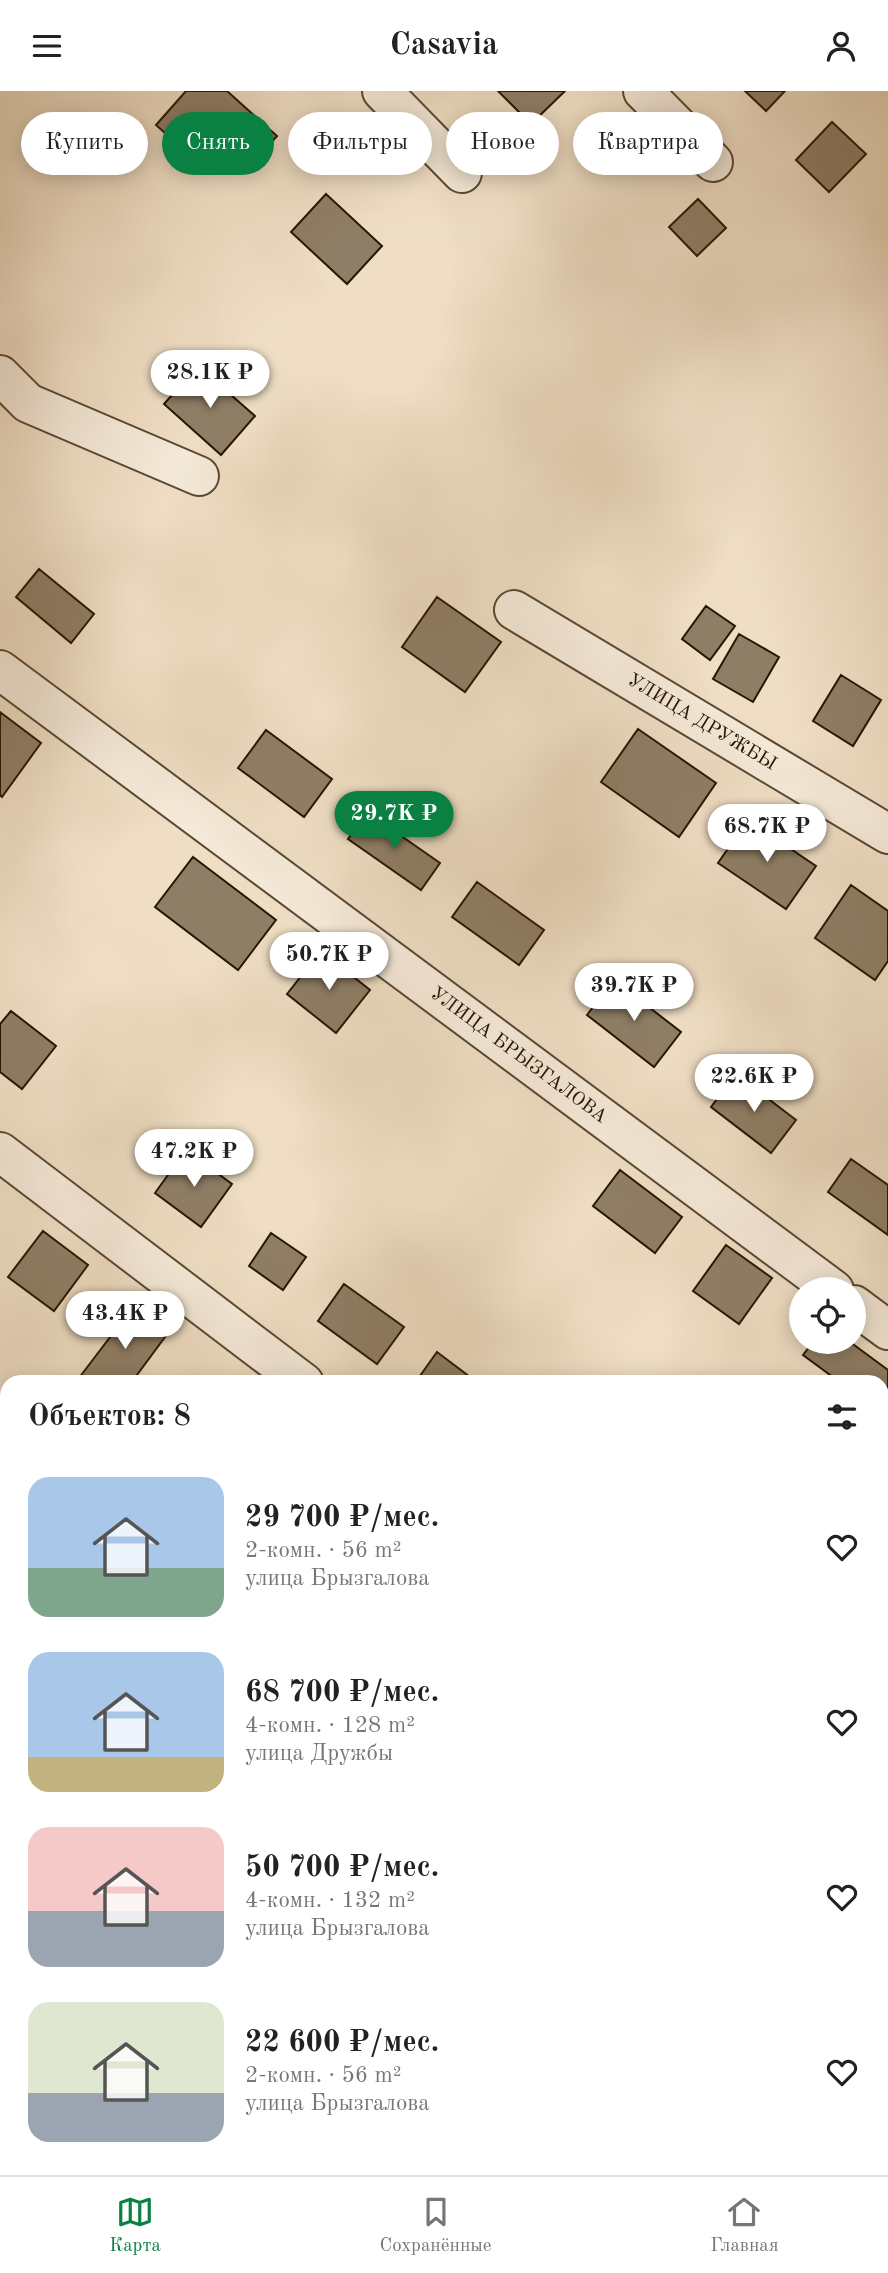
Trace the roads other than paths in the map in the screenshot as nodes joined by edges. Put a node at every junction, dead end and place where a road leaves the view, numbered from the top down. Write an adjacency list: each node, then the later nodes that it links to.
1 (382, 91): 4 (street)
2 (643, 91): 3 (street)
3 (664, 112)
4 (446, 157)
5 (0, 376): 6 (street)
6 (199, 476)
7 (514, 610): 9 (street, УЛИЦА ДРУЖБЫ)
8 (0, 670): 11 (street, УЛИЦА БРЫЗГАЛОВА)
9 (888, 834)
10 (0, 1152): 14 (street)
11 (817, 1277)
12 (866, 1314): 13 (street)
13 (888, 1330)
14 (293, 1375)

